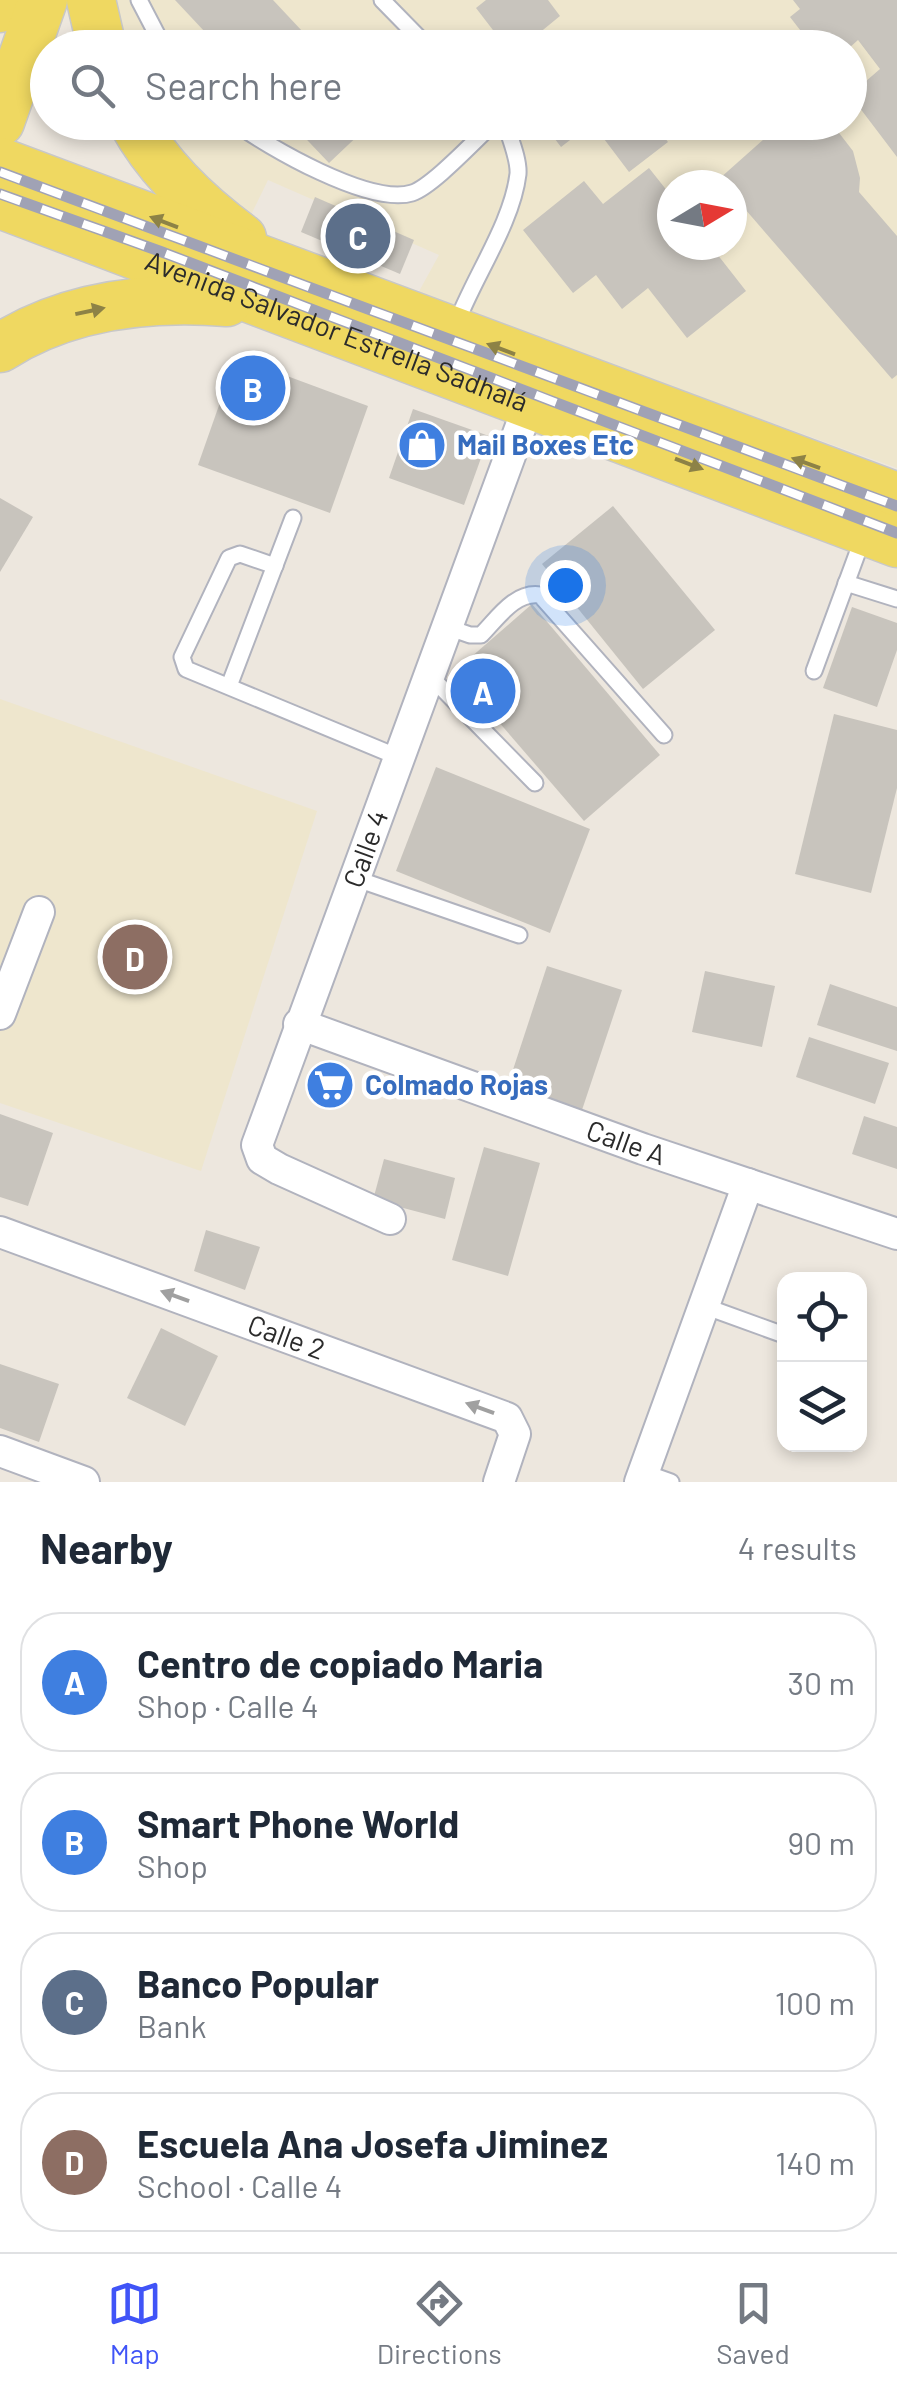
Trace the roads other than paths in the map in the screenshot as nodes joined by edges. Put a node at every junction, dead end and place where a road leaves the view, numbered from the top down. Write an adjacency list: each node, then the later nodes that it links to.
1 (3, 0): 6 (main road)
2 (43, 0): 7 (main road)
3 (91, 0): 8 (main road)
4 (139, 0): 9 (lane)
5 (382, 0): 10 (lane)
6 (0, 8)
7 (32, 30)
8 (98, 30)
9 (155, 30)
10 (411, 30)
11 (30, 37): 12 (main road)
12 (0, 122)
13 (143, 140): 19 (main road)
14 (260, 140): 15 (lane)
15 (478, 140)
16 (511, 140): 20 (lane)
17 (0, 162): 19 (main road, Avenida Salvador Estrella Sadhalá, one-way to 17)
18 (0, 204): 19 (main road, Avenida Salvador Estrella Sadhalá)
19 (276, 286): 20 (main road, Avenida Salvador Estrella Sadhalá); 21 (main road, one-way to 19); 22 (main road, Avenida Salvador Estrella Sadhalá)
20 (454, 331): 23 (main road, Avenida Salvador Estrella Sadhalá, one-way to 20)
21 (0, 348)
22 (529, 404): 25 (main road, Avenida Salvador Estrella Sadhalá, one-way to 25); 29 (street, Calle 4)
23 (897, 497)
24 (293, 518): 26 (lane)
25 (881, 538): 27 (lane)
26 (274, 566): 32 (lane); 32 (lane)
27 (846, 583): 28 (lane); 30 (lane)
28 (897, 599)
29 (446, 627): 31 (street, Calle 4); 33 (lane)
30 (814, 671)
31 (429, 675): 34 (street, Calle 4); 35 (lane)
32 (229, 686): 34 (lane)
33 (664, 735)
34 (398, 757): 36 (street, Calle 4)
35 (535, 782)
36 (354, 878): 38 (lane); 40 (street, Calle 4)
37 (39, 912): 39 (street)
38 (519, 934)
39 (0, 1014)
40 (300, 1024): 41 (street, Calle A); 42 (street, Calle 4)
41 (748, 1184): 44 (street, Calle A); 45 (street)
42 (390, 1218)
43 (0, 1232): 51 (street, Calle 2, one-way to 43)
44 (897, 1234)
45 (704, 1306): 46 (lane); 49 (street)
46 (777, 1332)
47 (0, 1451): 48 (street)
48 (29, 1472): 50 (street)
49 (651, 1479)
50 (84, 1482)
51 (499, 1482)

